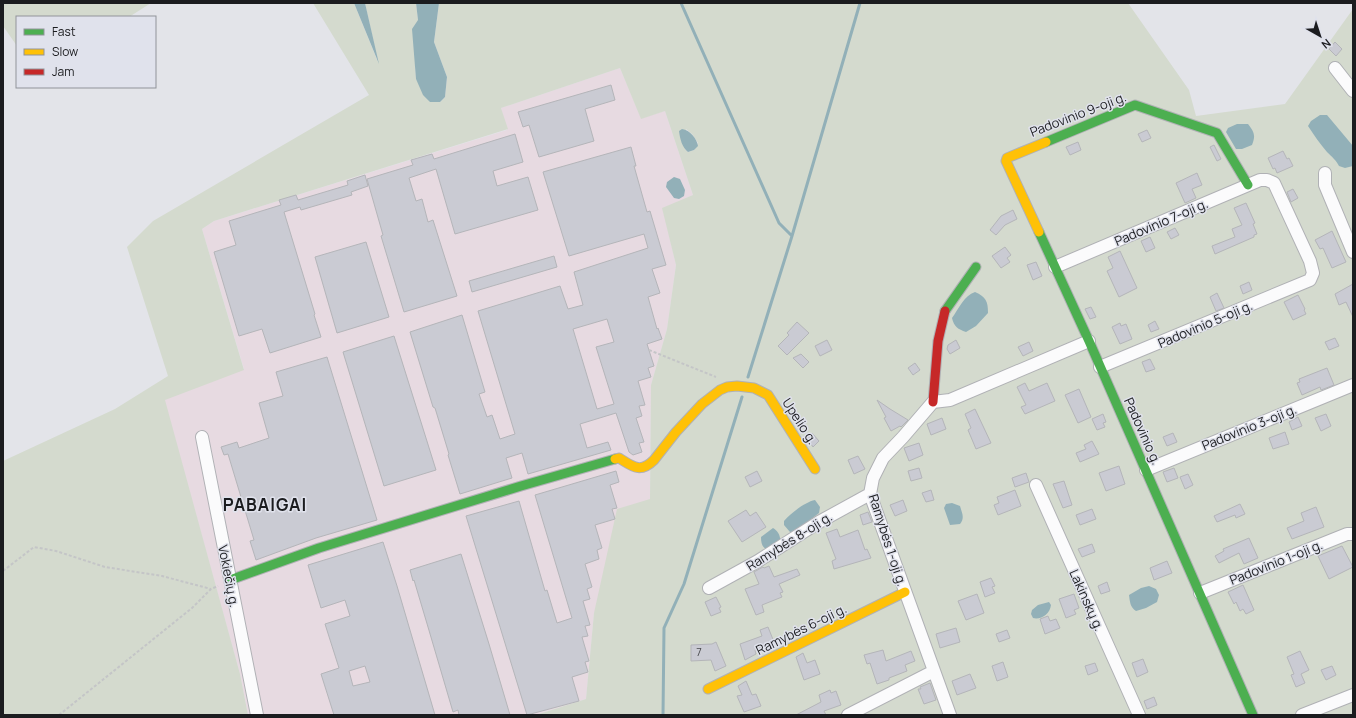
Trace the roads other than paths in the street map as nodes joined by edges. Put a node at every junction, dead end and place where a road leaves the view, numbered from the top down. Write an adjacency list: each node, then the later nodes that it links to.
1 (1334, 68): 2 (street)
2 (1353, 91)
3 (1007, 158): 5 (street, Padovinio 9-oji g.); 8 (street, Padovinio g.)
4 (1326, 173): 6 (street)
5 (1248, 185): 8 (street, Padovinio 7-oji g.); 9 (street, Padovinio 7-oji g.)
6 (1353, 252)
7 (976, 267): 13 (street)
8 (1055, 267): 10 (street, Padovinio g.)
9 (1310, 280): 11 (street, Padovinio 5-oji g.)
10 (1089, 341): 11 (street, Padovinio g.); 13 (street)
11 (1100, 367): 16 (street, Padovinio g.)
12 (1353, 385): 16 (street, Padovinio 3-oji g.)
13 (933, 402): 18 (street, Ramybės 1-oji g.)
14 (202, 437): 20 (street, Vokiečių g.)
15 (815, 469): 20 (street, Upelio g.)
16 (1146, 470): 23 (street, Padovinio g.)
17 (1036, 485): 30 (street, Lakinskų g.)
18 (870, 494): 21 (street, Ramybės 8-oji g.); 22 (street, Ramybės 1-oji g.)
19 (1353, 534): 23 (street, Padovinio 1-oji g.)
20 (230, 580): 27 (street, Vokiečių g.)
21 (709, 588)
22 (906, 592): 24 (street, Ramybės 1-oji g.); 25 (street, Ramybės 6-oji g.)
23 (1200, 593): 31 (street, Padovinio g.)
24 (934, 671): 28 (street); 29 (street, Ramybės 1-oji g.)
25 (708, 689)
26 (1353, 695): 32 (street)
27 (257, 715)
28 (848, 715)
29 (950, 715)
30 (1139, 715)
31 (1254, 715)
32 (1302, 715)

